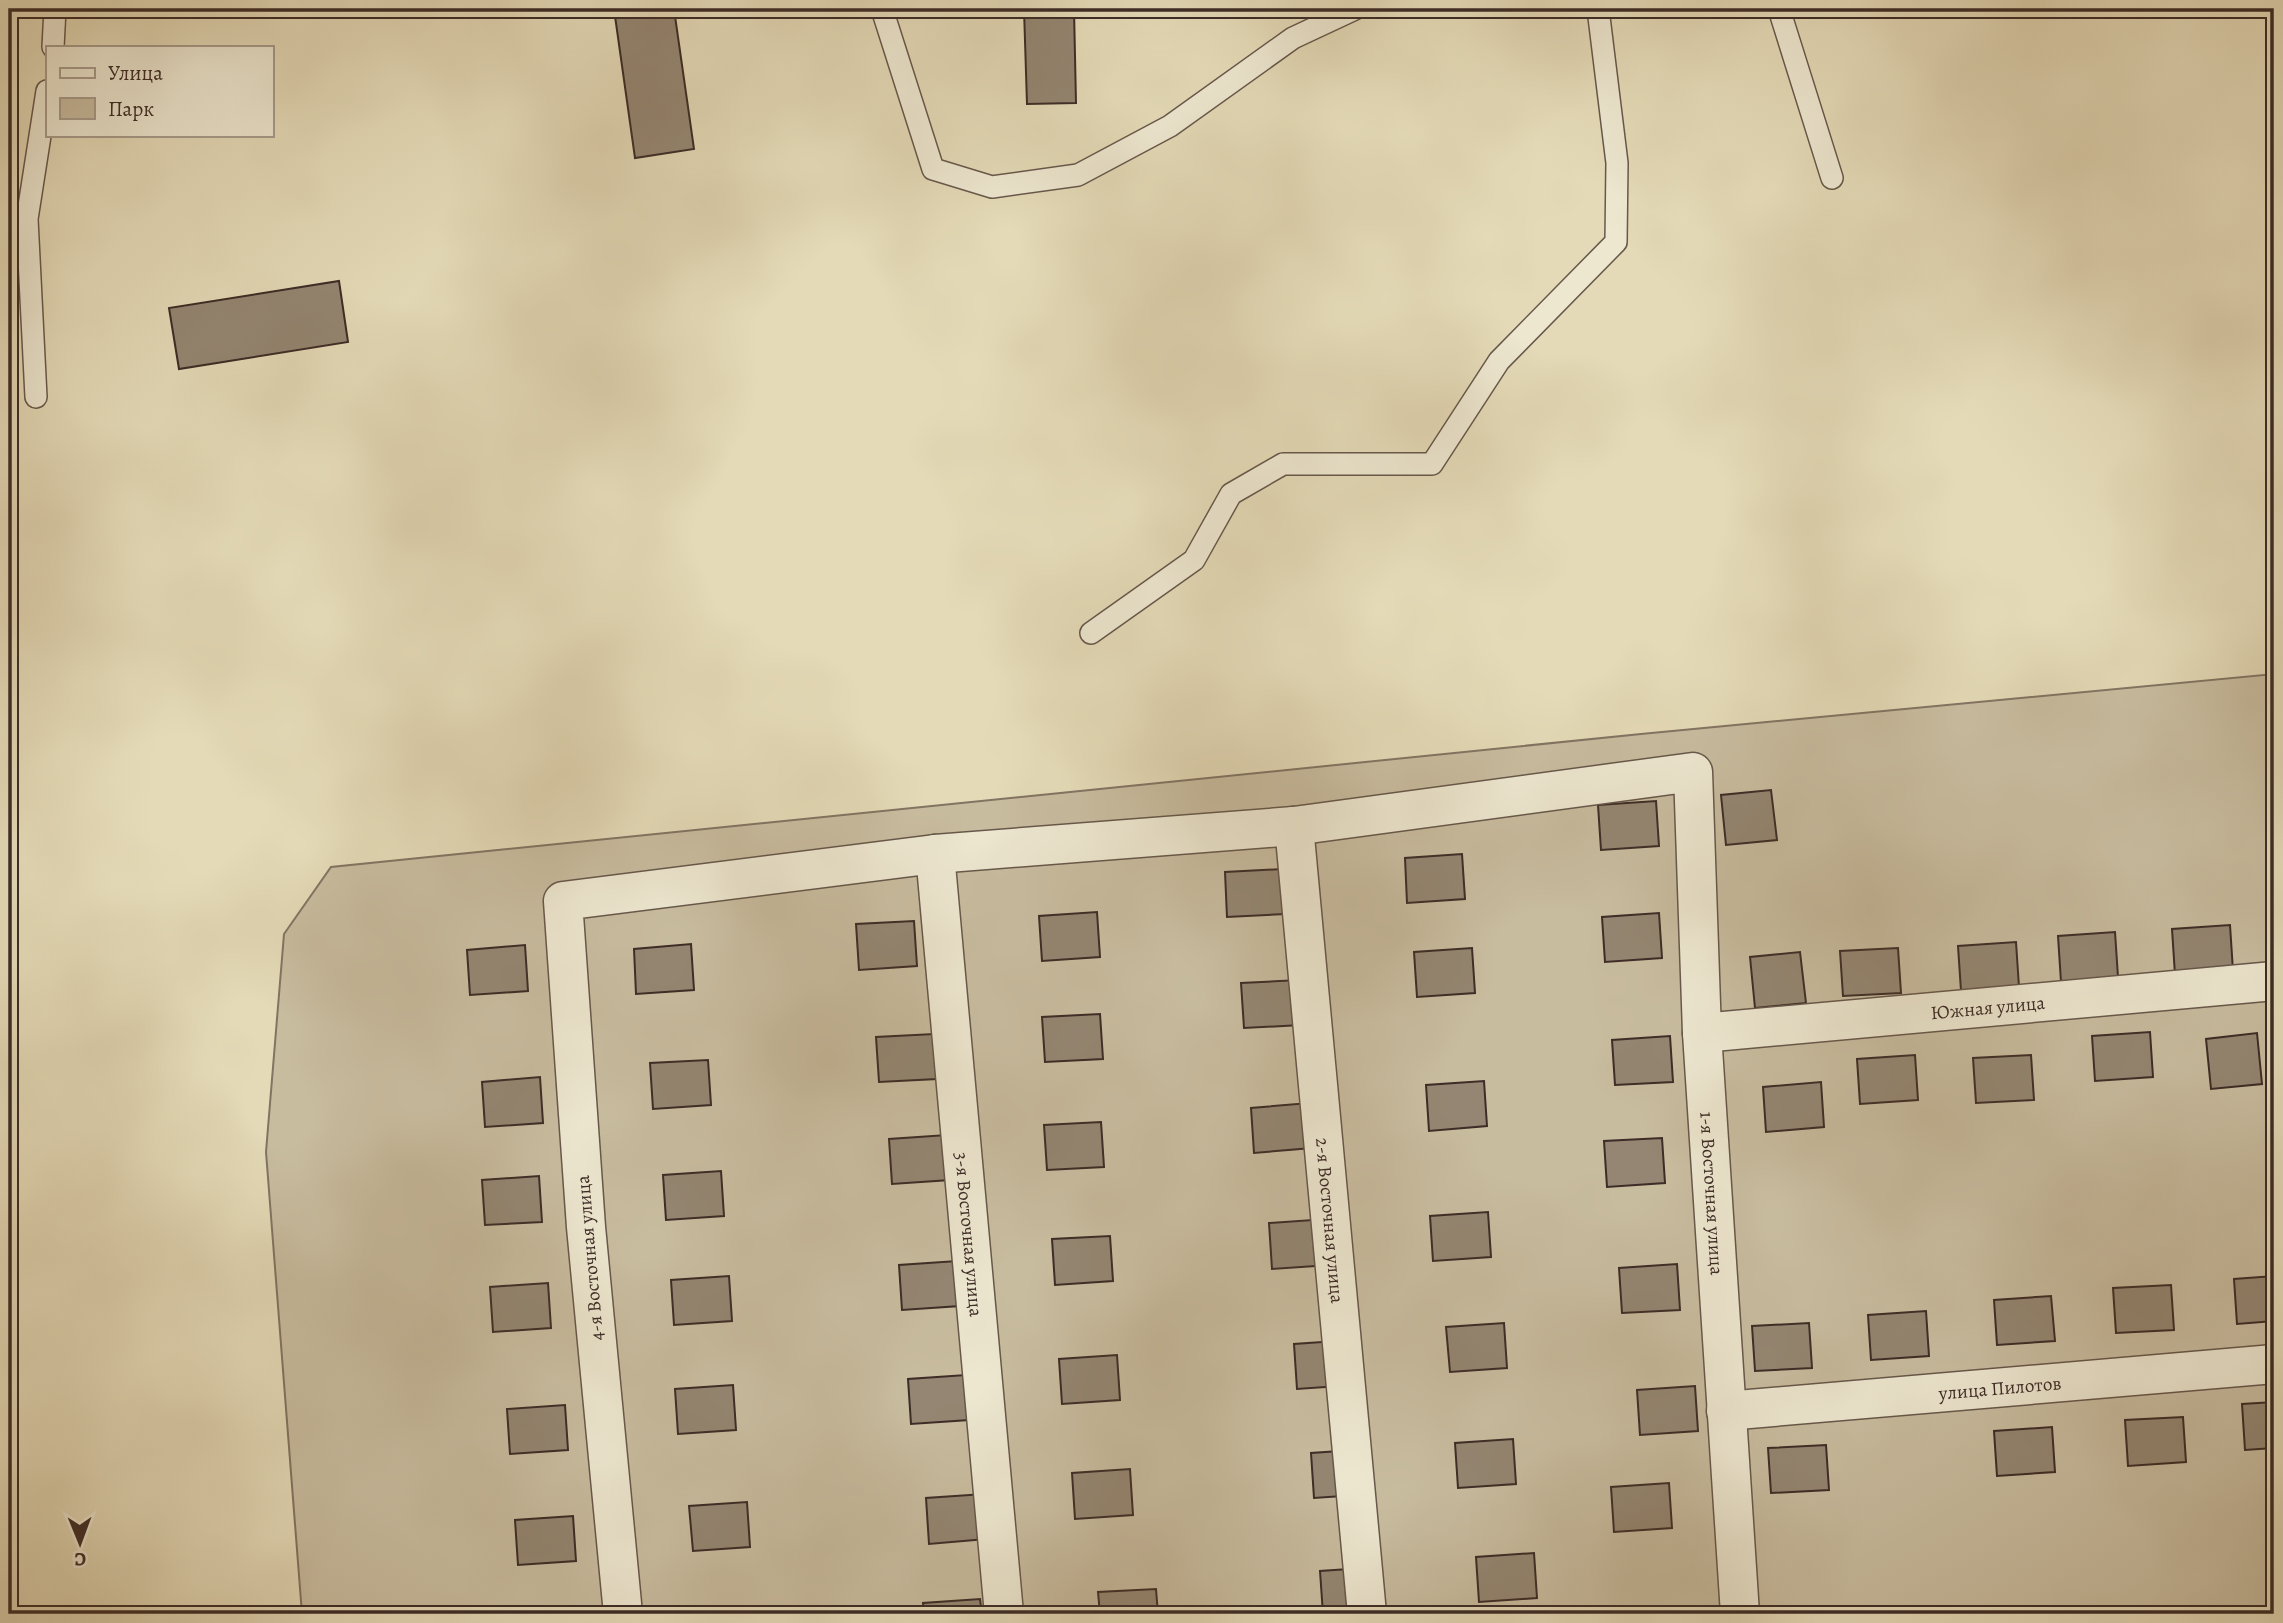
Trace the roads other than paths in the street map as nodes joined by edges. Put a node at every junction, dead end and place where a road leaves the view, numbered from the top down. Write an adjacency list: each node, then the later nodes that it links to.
1 (55, 9): 6 (lane)
2 (882, 9): 3 (lane)
3 (1355, 9)
4 (1598, 9): 11 (lane)
5 (1779, 9): 8 (lane)
6 (53, 46)
7 (46, 95): 9 (lane)
8 (1832, 178)
9 (18, 220): 10 (lane)
10 (36, 397)
11 (1091, 633)
12 (1294, 826): 13 (street); 15 (street, 1-я Восточная улица); 20 (street, 2-я Восточная улица)
13 (935, 854): 18 (street, 4-я Восточная улица); 19 (street, 3-я Восточная улица)
14 (2274, 981): 15 (street, Южная улица)
15 (1702, 1033): 17 (street, 1-я Восточная улица)
16 (2274, 1364): 17 (street, улица Пилотов)
17 (1726, 1411): 21 (street, 1-я Восточная улица)
18 (623, 1614)
19 (1004, 1614)
20 (1367, 1614)
21 (1740, 1614)

